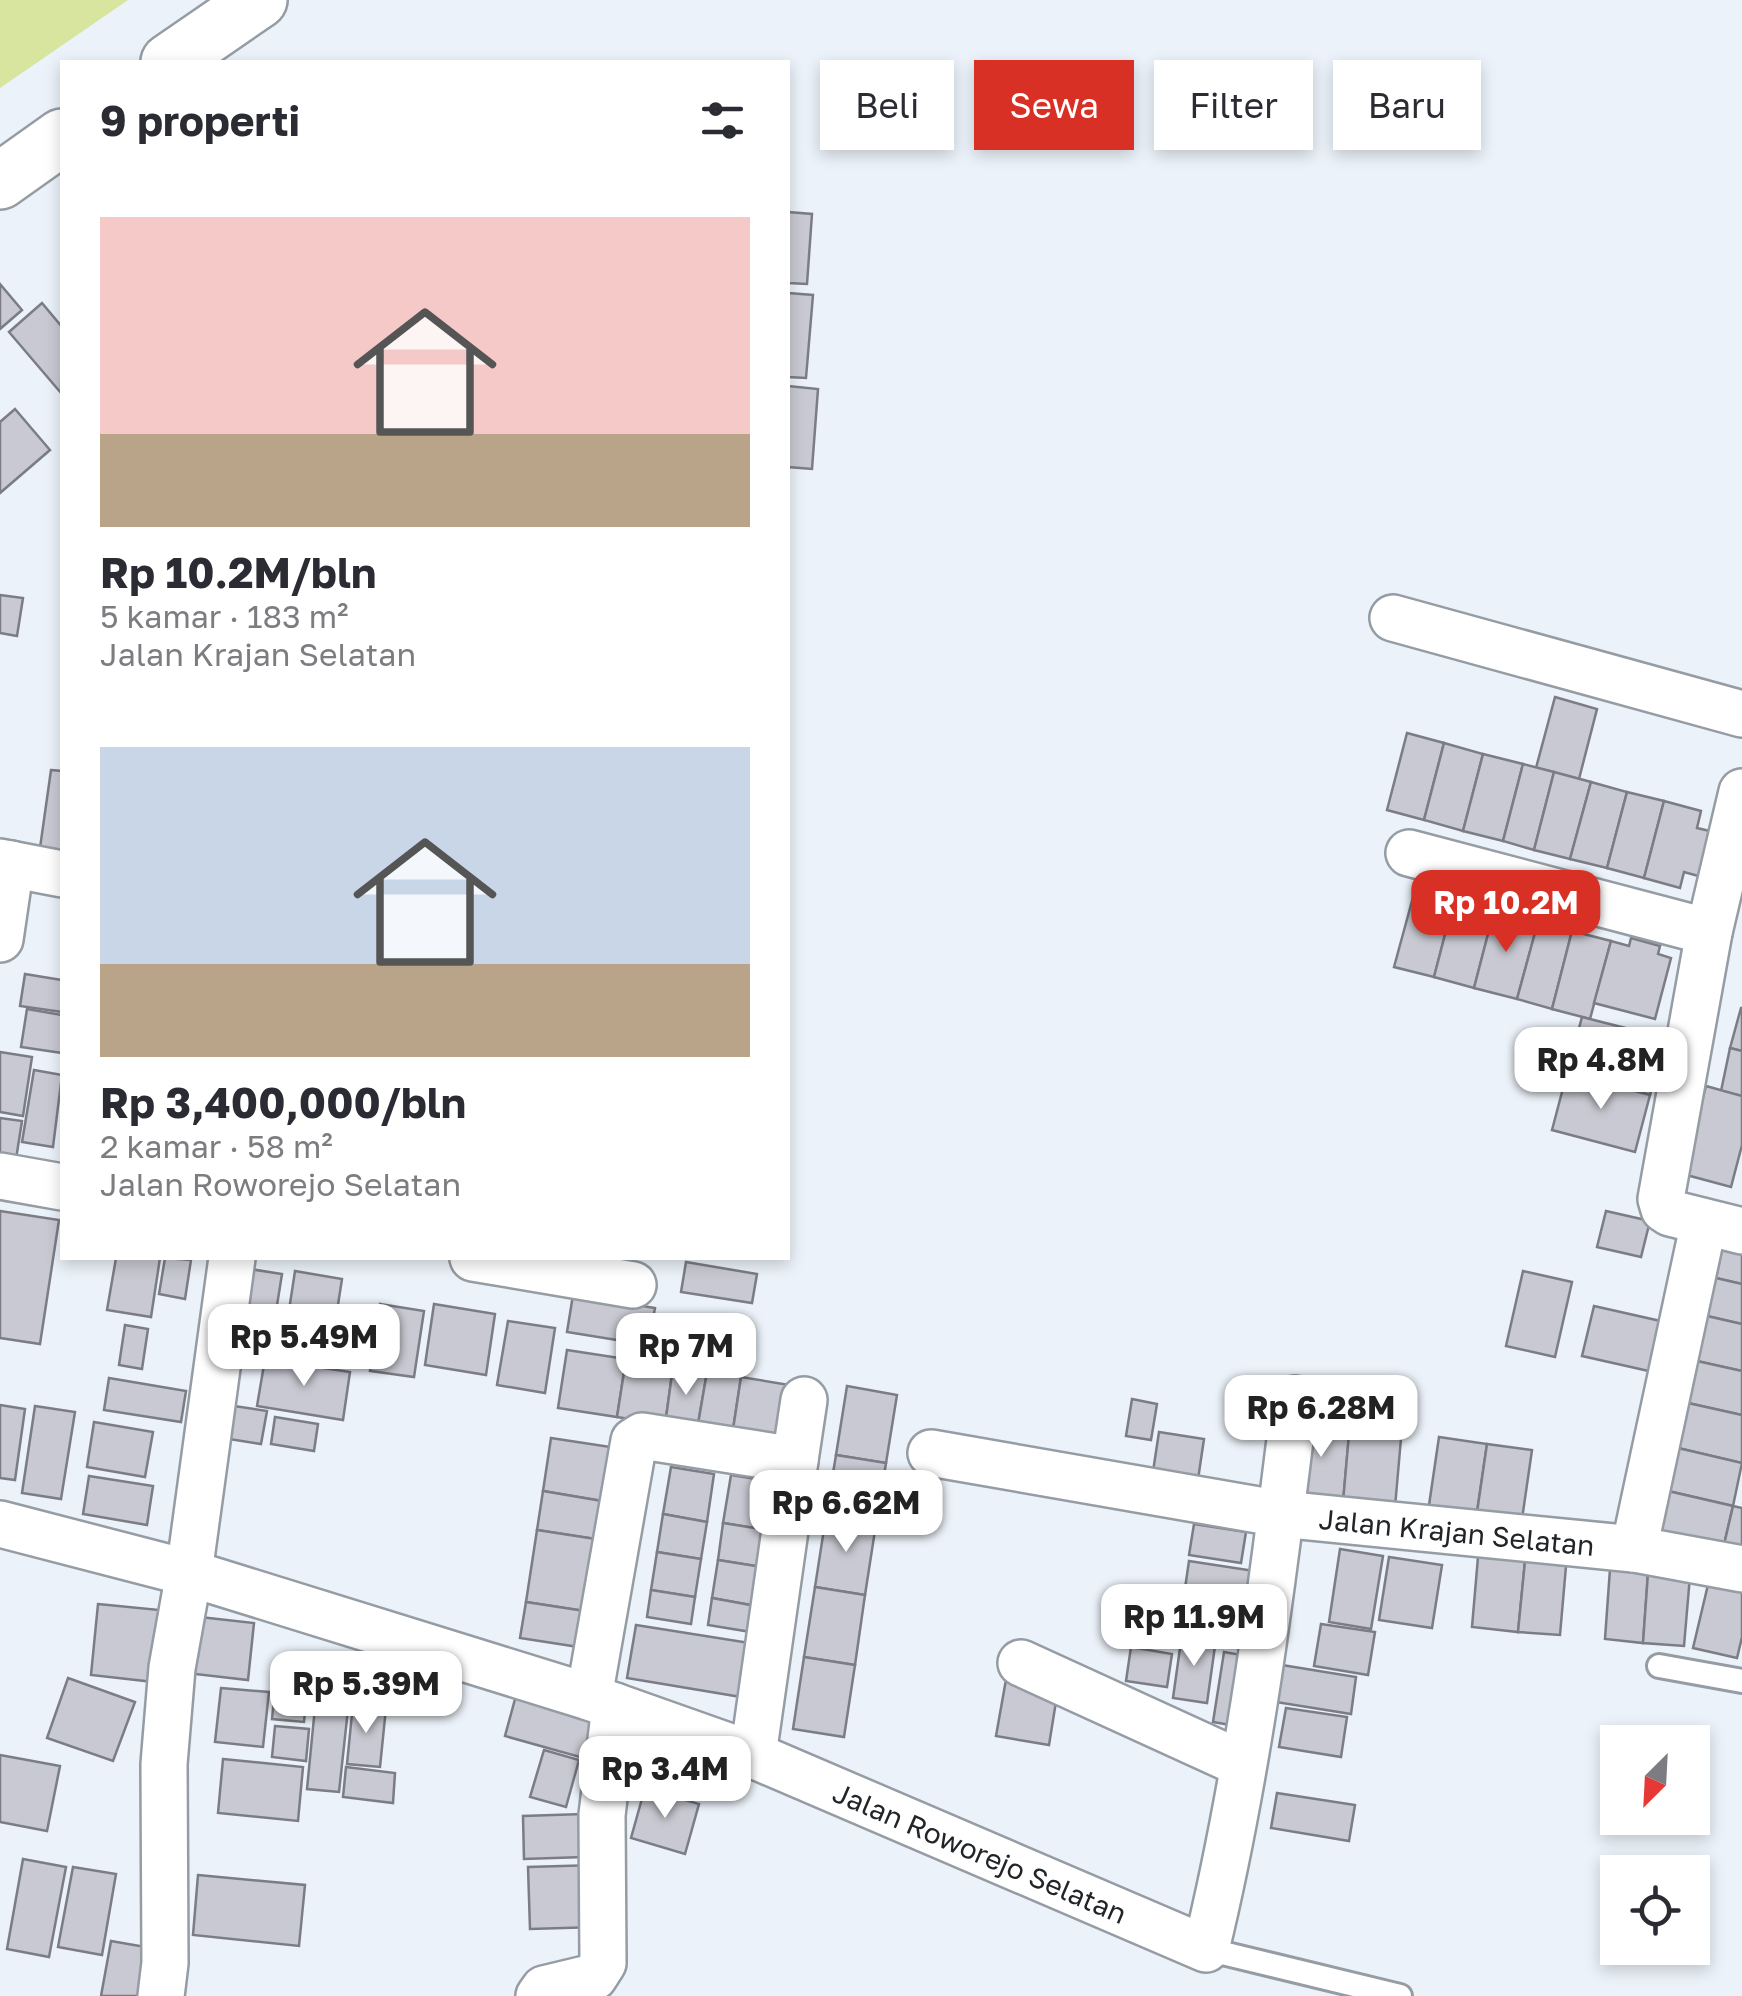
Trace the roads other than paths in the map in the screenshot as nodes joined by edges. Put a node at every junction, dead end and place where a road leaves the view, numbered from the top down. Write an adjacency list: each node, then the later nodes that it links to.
1 (258, 0): 2 (main road)
2 (172, 60)
3 (60, 138): 4 (main road)
4 (0, 180)
5 (1393, 618): 6 (street)
6 (1742, 714)
7 (1742, 792): 11 (street, Jalan Krajan Selatan)
8 (1408, 853): 11 (street)
9 (6, 863): 10 (street); 12 (street)
10 (60, 874)
11 (1709, 932): 15 (street, Jalan Krajan Selatan)
12 (0, 939)
13 (0, 1176): 14 (street)
14 (60, 1187)
15 (1723, 1226): 25 (street, Jalan Krajan Selatan)
16 (232, 1260): 27 (street)
17 (485, 1260): 18 (street)
18 (633, 1284)
19 (1294, 1398): 23 (street, Jalan Krajan Selatan)
20 (804, 1400): 22 (street)
21 (931, 1452): 23 (street, Jalan Krajan Selatan)
22 (795, 1460): 31 (street); 32 (street)
23 (1281, 1514): 25 (street, Jalan Krajan Selatan); 33 (street, Jalan Krajan Selatan)
24 (0, 1524): 27 (street, Jalan Roworejo Selatan)
25 (1634, 1549): 26 (street, Jalan Krajan Selatan)
26 (1742, 1569)
27 (188, 1573): 31 (street, Jalan Roworejo Selatan); 35 (street)
28 (1020, 1663): 33 (street)
29 (1659, 1666): 30 (lane)
30 (1742, 1681)
31 (602, 1702): 32 (street, Jalan Roworejo Selatan); 36 (street)
32 (753, 1754): 34 (street, Jalan Roworejo Selatan)
33 (1242, 1764): 34 (street, Jalan Krajan Selatan)
34 (1206, 1949): 37 (lane)
35 (161, 1996)
36 (539, 1996)
37 (1400, 1996)

